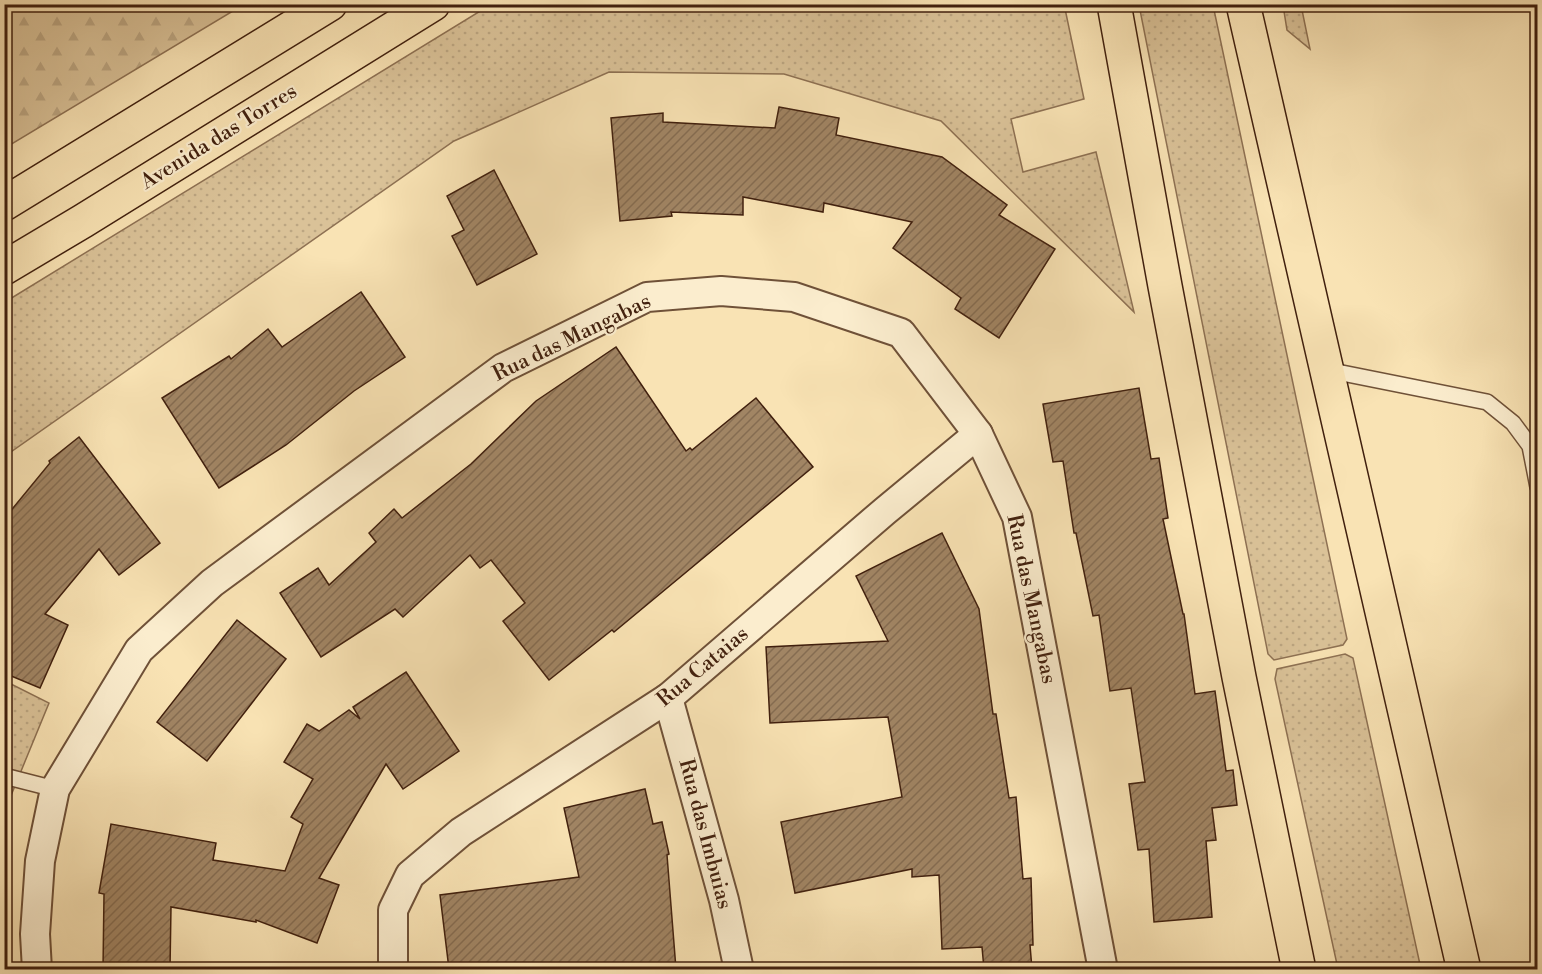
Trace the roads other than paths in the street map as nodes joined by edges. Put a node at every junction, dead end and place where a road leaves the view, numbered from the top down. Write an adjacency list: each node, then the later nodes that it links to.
1 (330, 4): 5 (main road)
2 (433, 4): 6 (main road, Avenida das Torres)
3 (1114, 4): 17 (main road)
4 (1243, 4): 7 (main road)
5 (4, 204)
6 (4, 268)
7 (1326, 370): 9 (lane); 18 (main road)
8 (978, 434): 10 (street, Rua Cataias); 12 (street, Rua das Mangabas); 16 (street, Rua das Mangabas)
9 (1538, 487)
10 (668, 698): 14 (street, Rua Cataias); 15 (street, Rua das Imbuias)
11 (4, 776): 12 (lane)
12 (54, 789): 13 (street, Rua das Mangabas)
13 (37, 969)
14 (393, 969)
15 (739, 969)
16 (1103, 969)
17 (1299, 969)
18 (1464, 969)

